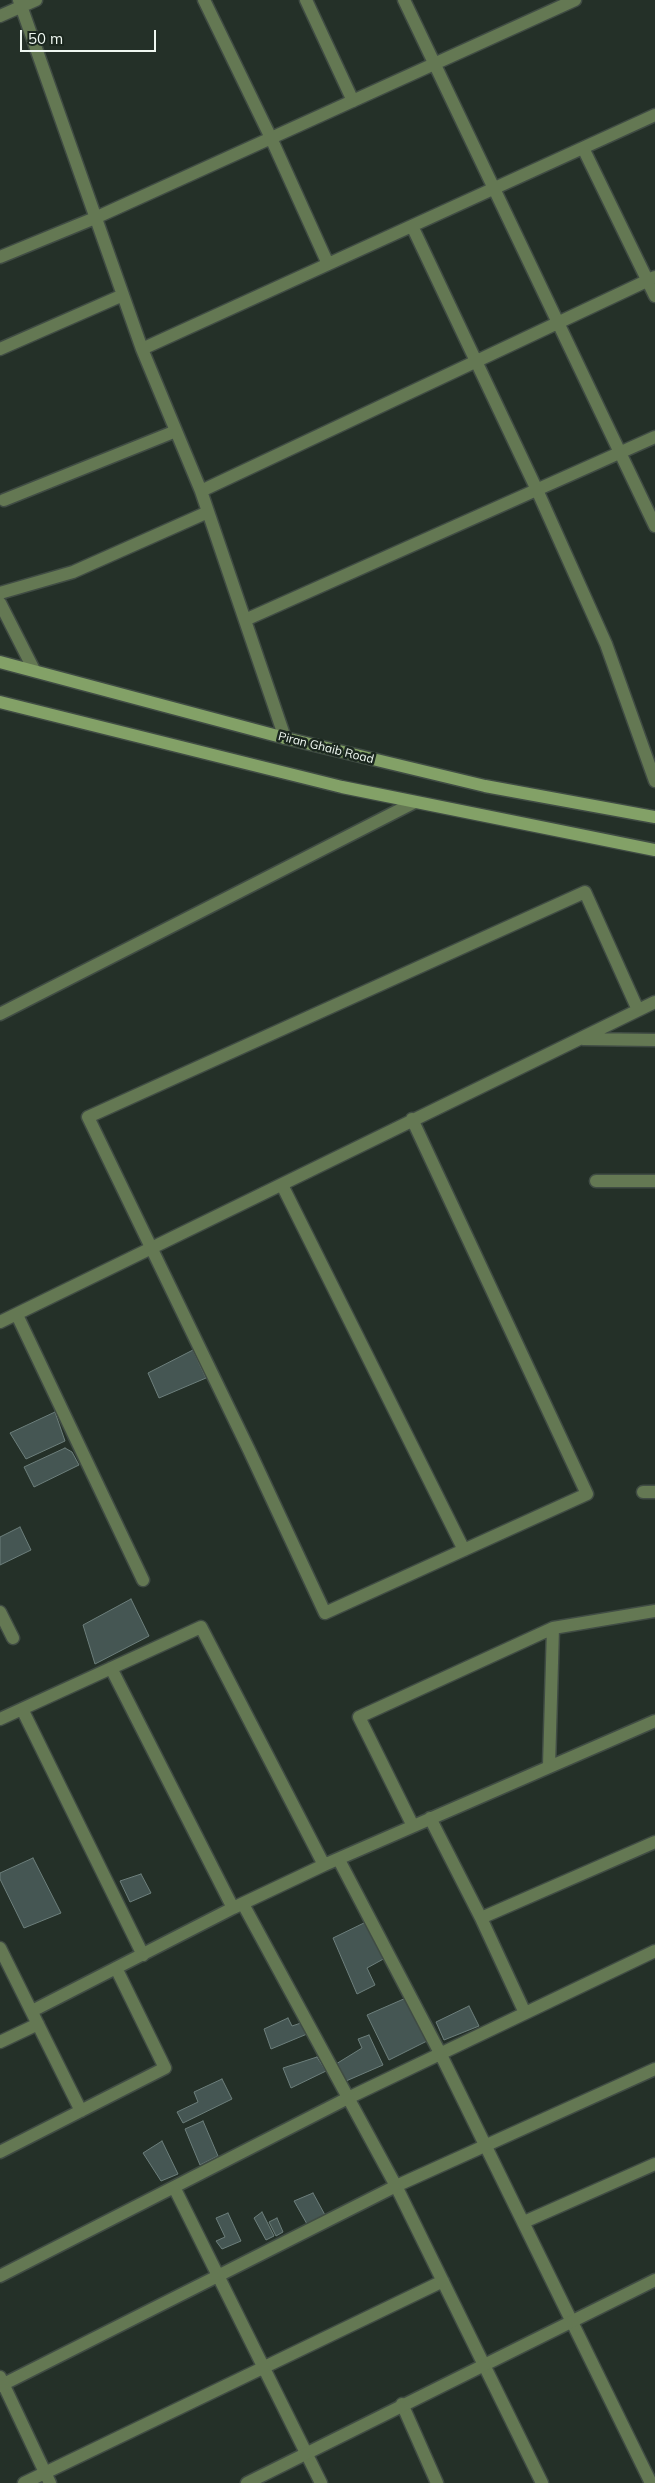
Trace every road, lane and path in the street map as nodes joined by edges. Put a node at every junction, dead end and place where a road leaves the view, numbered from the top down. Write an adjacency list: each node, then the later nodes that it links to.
1 (36, 0): 6 (street)
2 (204, 0): 11 (street)
3 (306, 0): 9 (street)
4 (404, 0): 8 (street)
5 (575, 0): 8 (street)
6 (21, 3): 7 (street); 14 (street)
7 (0, 16)
8 (434, 64): 9 (street); 13 (street)
9 (353, 101): 11 (street)
10 (655, 115): 12 (street)
11 (271, 138): 14 (street); 17 (street)
12 (583, 148): 13 (street); 18 (street)
13 (494, 188): 15 (street); 21 (street)
14 (95, 218): 16 (street); 19 (street)
15 (412, 226): 17 (street); 24 (street)
16 (0, 257)
17 (328, 264): 22 (street)
18 (651, 278): 20 (street); 21 (street)
19 (123, 295): 22 (street); 23 (street)
20 (655, 296)
21 (558, 323): 24 (street); 27 (street)
22 (142, 349): 25 (street)
23 (0, 350)
24 (476, 361): 28 (street); 29 (street)
25 (176, 431): 29 (street); 30 (street)
26 (655, 437): 27 (street)
27 (620, 453): 28 (street); 32 (street)
28 (537, 490): 35 (street); 40 (street)
29 (201, 491): 31 (street)
30 (4, 500)
31 (208, 512): 33 (street); 35 (street)
32 (655, 526)
33 (0, 594)
34 (0, 603): 37 (street)
35 (245, 620): 39 (street)
36 (0, 662): 37 (main road, Piran Ghaib Road)
37 (34, 670): 39 (main road, Piran Ghaib Road)
38 (0, 702): 41 (main road)
39 (285, 738): 42 (main road, Piran Ghaib Road)
40 (655, 781)
41 (414, 803): 43 (main road); 46 (street)
42 (655, 818)
43 (655, 850)
44 (655, 1002): 45 (street)
45 (638, 1010): 47 (street); 53 (street)
46 (0, 1014)
47 (579, 1038): 48 (street); 49 (street)
48 (655, 1040)
49 (412, 1119): 52 (street); 56 (street)
50 (596, 1181): 51 (street)
51 (655, 1181)
52 (282, 1185): 53 (street); 56 (street)
53 (151, 1248): 54 (street); 56 (street)
54 (16, 1315): 55 (street); 57 (street)
55 (0, 1322)
56 (464, 1550)
57 (143, 1580)
58 (655, 1611): 60 (street)
59 (0, 1612): 61 (street)
60 (553, 1628): 66 (street); 68 (street)
61 (13, 1638)
62 (111, 1668): 63 (street); 71 (street); 72 (street)
63 (22, 1709): 64 (street); 76 (street)
64 (0, 1719)
65 (655, 1721): 66 (street)
66 (549, 1766): 67 (street)
67 (430, 1818): 68 (street); 73 (street)
68 (413, 1826): 70 (street)
69 (655, 1842): 73 (street)
70 (339, 1860): 71 (street); 82 (street)
71 (324, 1865): 72 (street)
72 (238, 1906): 76 (street); 84 (street)
73 (481, 1918): 79 (street)
74 (0, 1948): 78 (street)
75 (655, 1951): 79 (street)
76 (143, 1954): 77 (street)
77 (116, 1968): 78 (street); 85 (street)
78 (32, 2011): 80 (street)
79 (526, 2013): 82 (street)
80 (38, 2024): 81 (street); 85 (street)
81 (0, 2042)
82 (440, 2053): 84 (street); 86 (street)
83 (655, 2069): 86 (street)
84 (348, 2098): 89 (street); 90 (street)
85 (80, 2111): 87 (street)
86 (486, 2146): 89 (street); 91 (street)
87 (0, 2152)
88 (655, 2164): 91 (street)
89 (396, 2186): 93 (street); 95 (street)
90 (174, 2187): 92 (street); 93 (street)
91 (524, 2222): 96 (street)
92 (0, 2276)
93 (220, 2277): 98 (street); 99 (street)
94 (655, 2280): 96 (street)
95 (443, 2281): 97 (street); 98 (street)
96 (571, 2321): 97 (street); 108 (street)
97 (484, 2363): 100 (street); 107 (street)
98 (264, 2365): 101 (street); 102 (street)
99 (1, 2382): 102 (street)
100 (402, 2404): 101 (street); 106 (street)
101 (307, 2453): 104 (street); 105 (street)
102 (47, 2478): 103 (street)
103 (24, 2483)
104 (247, 2483)
105 (321, 2483)
106 (437, 2483)
107 (542, 2483)
108 (651, 2483)

